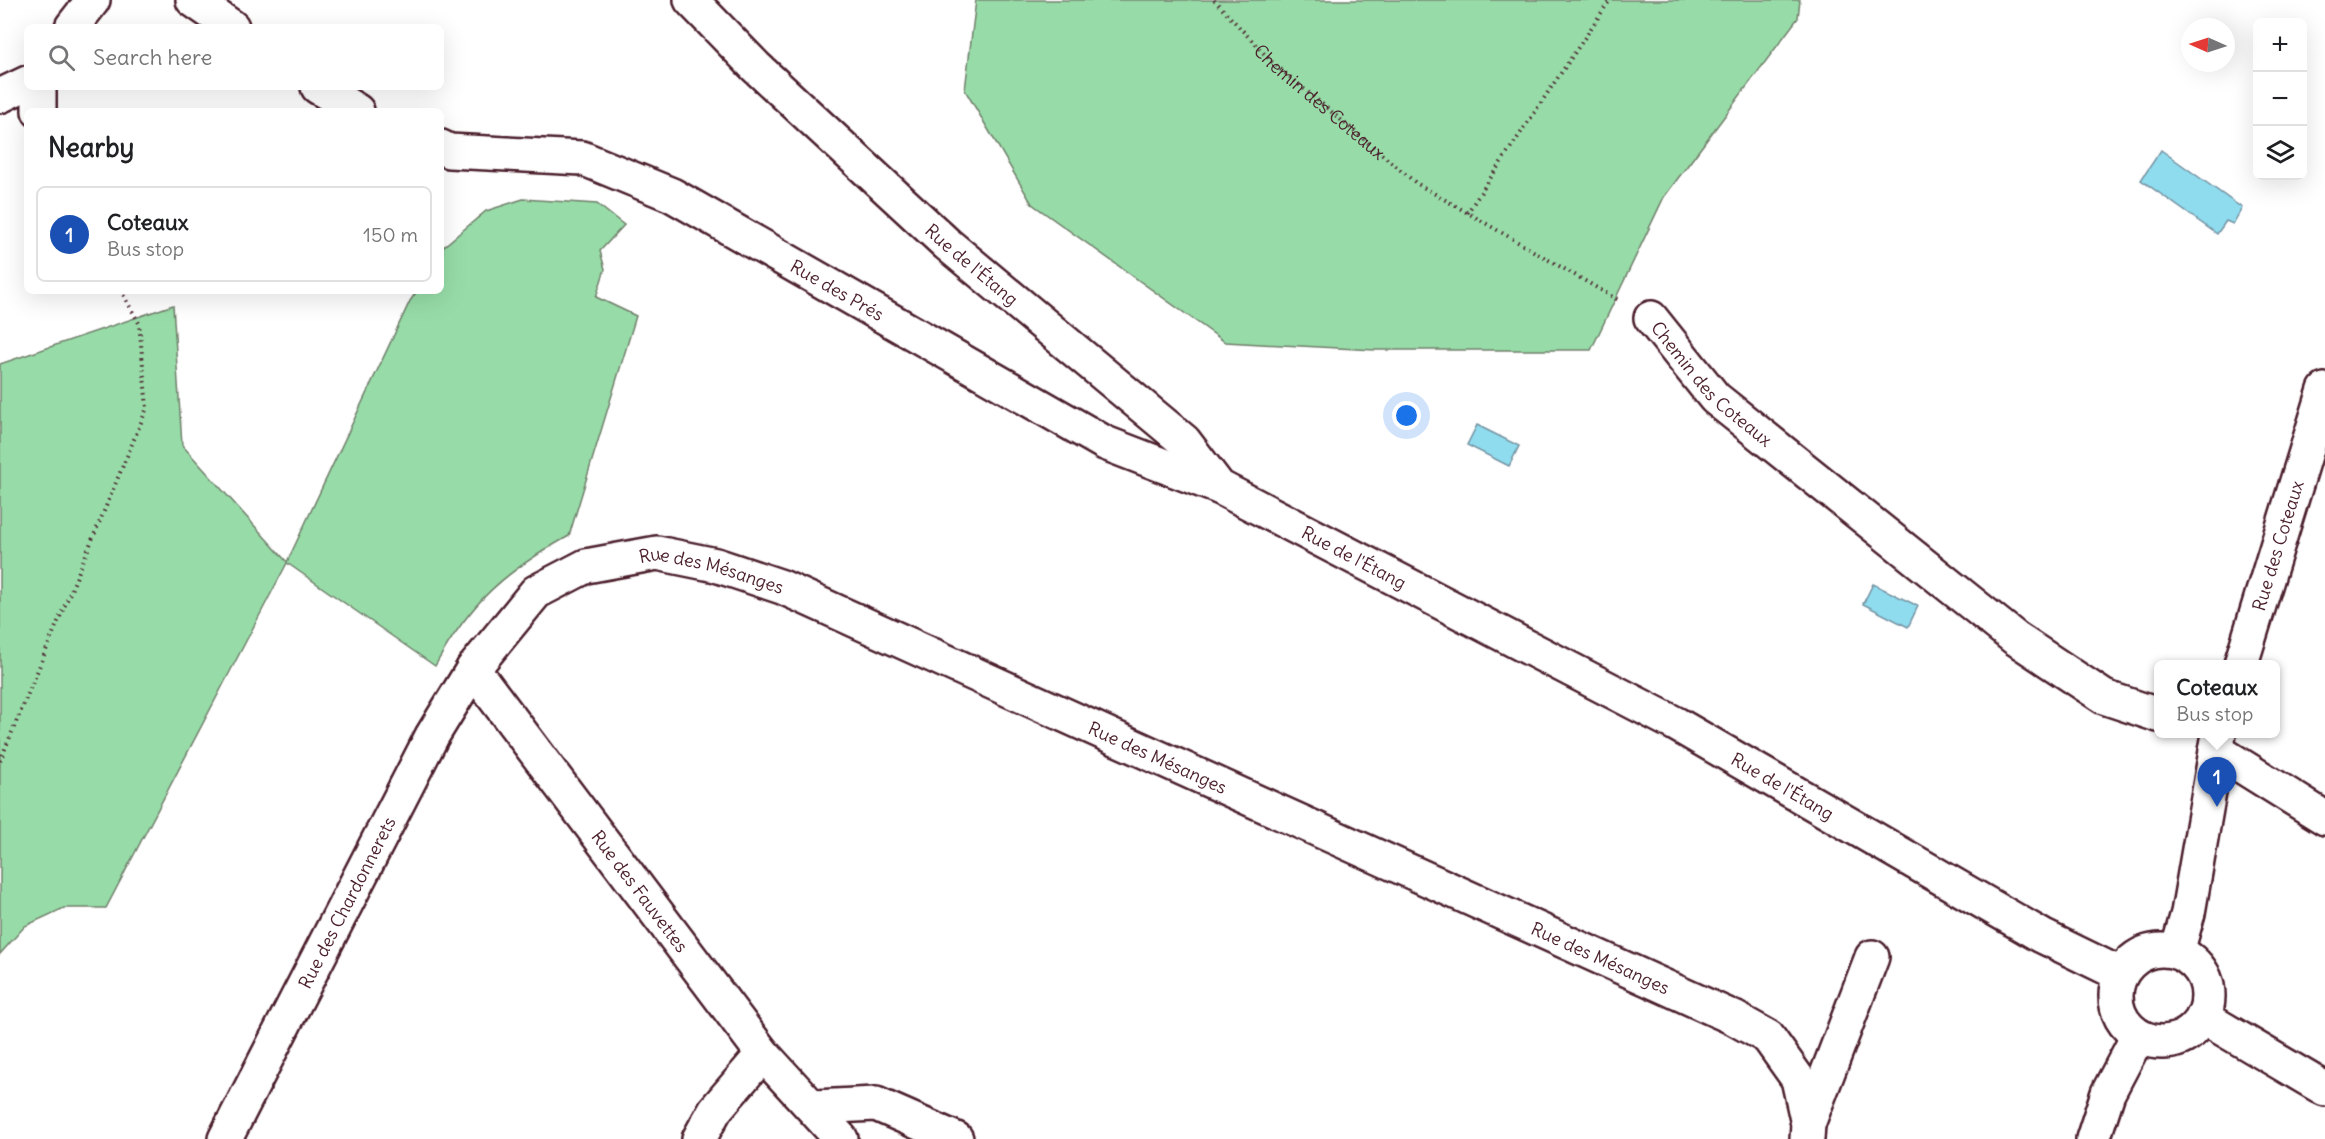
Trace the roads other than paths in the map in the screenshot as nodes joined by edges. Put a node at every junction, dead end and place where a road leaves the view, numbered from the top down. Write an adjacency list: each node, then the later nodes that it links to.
1 (93, 0): 4 (street)
2 (193, 0): 5 (street)
3 (691, 0): 15 (street, Rue de l'Étang)
4 (74, 24)
5 (228, 24)
6 (24, 84): 9 (street)
7 (39, 90): 10 (street)
8 (323, 90): 11 (street)
9 (0, 96)
10 (39, 108)
11 (352, 108)
12 (444, 148): 15 (street, Rue des Prés)
13 (1651, 318): 18 (street, Chemin des Coteaux)
14 (2325, 390): 16 (street, Rue des Coteaux)
15 (1219, 487): 23 (street, Rue de l'Étang)
16 (2242, 660)
17 (473, 669): 26 (street, Rue des Fauvettes); 29 (street, Rue des Mésanges); 30 (street, Rue des Chardonnerets)
18 (2154, 714)
19 (2218, 738): 20 (street); 21 (street)
20 (2325, 818)
21 (2177, 952): 23 (street); 24 (street)
22 (1872, 957): 29 (street, Rue des Mésanges)
23 (2120, 974): 25 (street)
24 (2203, 1017): 25 (street); 27 (street)
25 (2138, 1036): 34 (street)
26 (763, 1054): 28 (street, Rue des Fauvettes); 31 (street)
27 (2325, 1089)
28 (814, 1107): 32 (street, Rue des Fauvettes); 33 (street)
29 (1808, 1131)
30 (225, 1139)
31 (699, 1139)
32 (841, 1139)
33 (956, 1139)
34 (2093, 1139)

